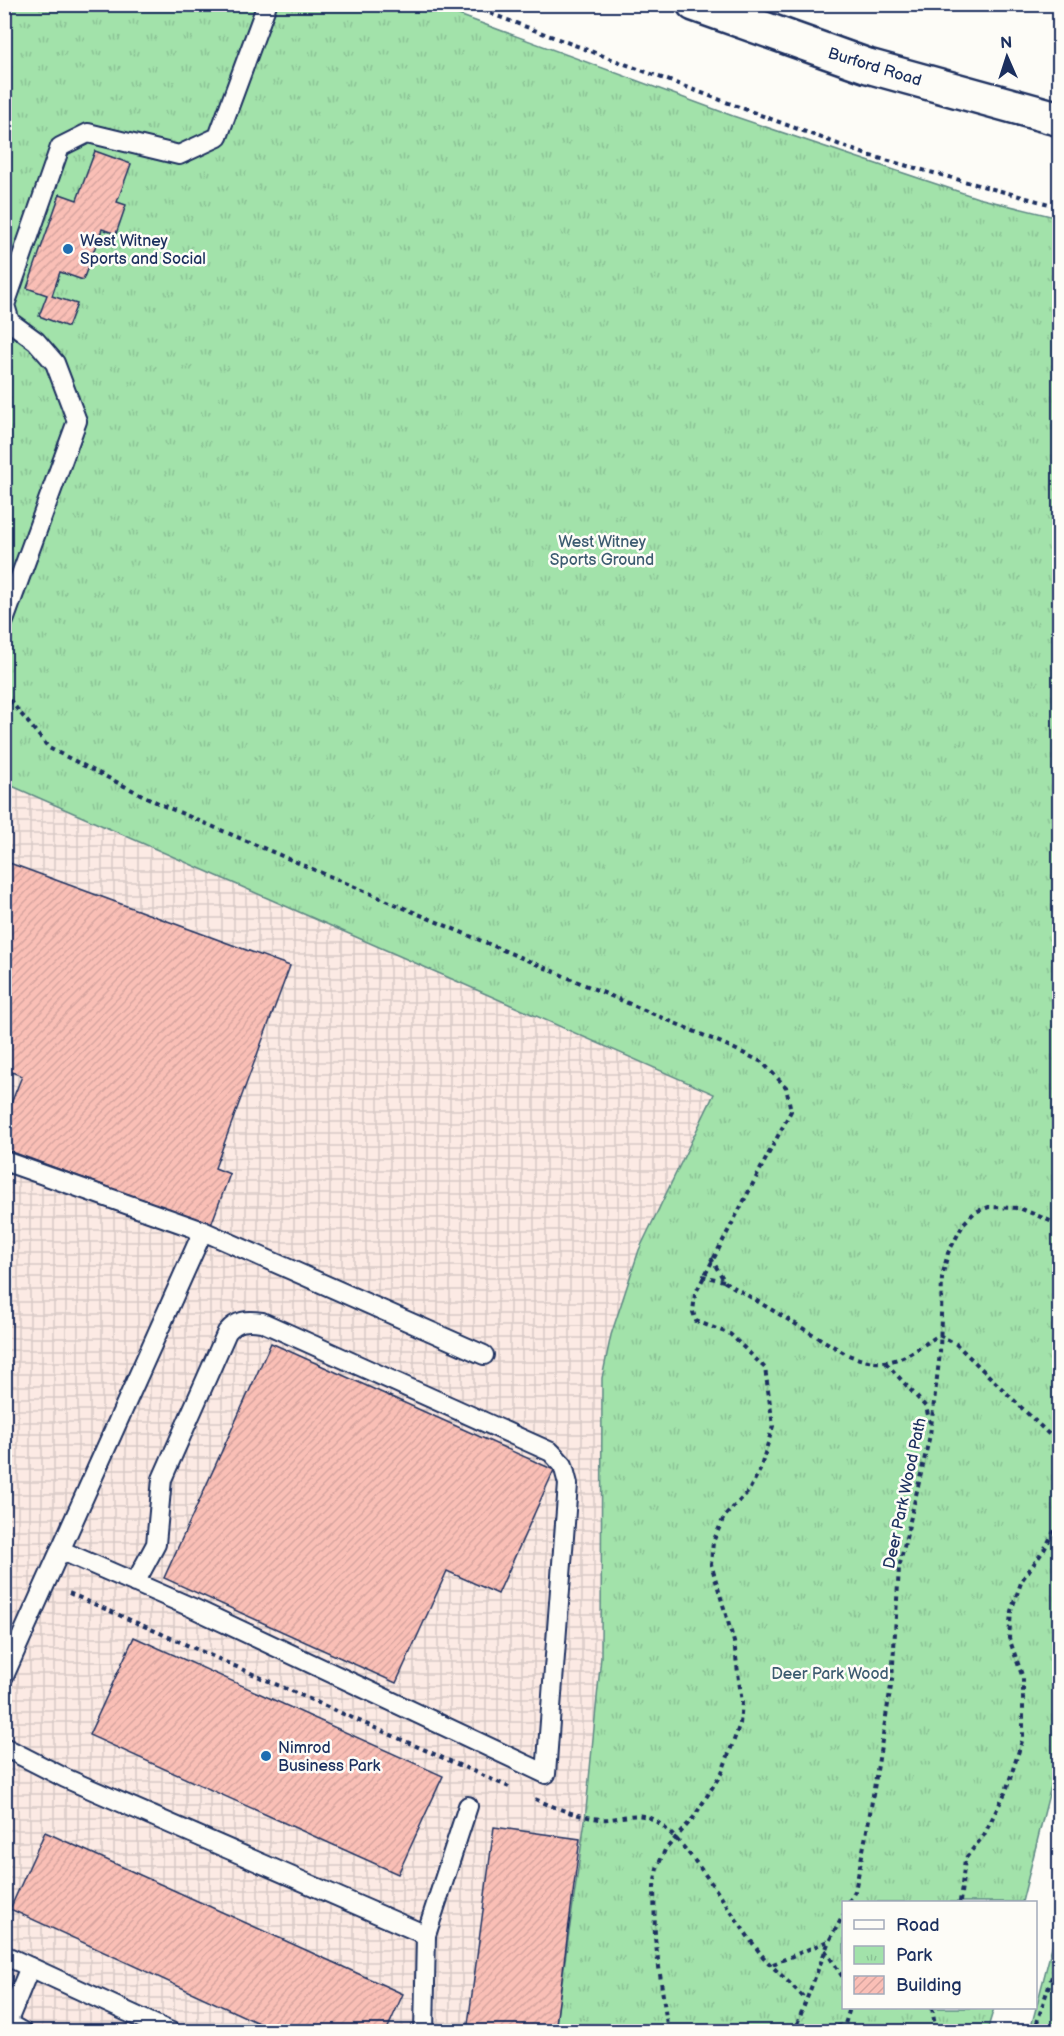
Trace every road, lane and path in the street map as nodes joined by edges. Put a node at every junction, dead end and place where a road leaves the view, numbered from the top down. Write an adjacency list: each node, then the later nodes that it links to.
1 (267, 4): 6 (lane)
2 (465, 4): 5 (path)
3 (694, 4): 4 (main road, Burford Road)
4 (1059, 119)
5 (1059, 207)
6 (4, 621)
7 (4, 693): 11 (path)
8 (4, 1161): 10 (lane)
9 (1059, 1225): 14 (path)
10 (203, 1231): 15 (lane); 20 (lane)
11 (711, 1258): 12 (path); 13 (path)
12 (702, 1276): 13 (path); 28 (path)
13 (725, 1282): 16 (path)
14 (939, 1335): 16 (path); 17 (path, Deer Park Wood Path); 18 (path)
15 (484, 1355)
16 (886, 1362): 17 (path)
17 (931, 1426): 29 (path, Deer Park Wood Path)
18 (1059, 1442)
19 (1059, 1520): 30 (path)
20 (60, 1550): 21 (lane); 22 (lane)
21 (46, 1582): 23 (lane); 25 (path)
22 (135, 1583): 22 (lane)
23 (4, 1676)
24 (4, 1747): 32 (lane)
25 (511, 1788)
26 (532, 1797): 28 (path)
27 (468, 1806): 32 (lane)
28 (674, 1839): 37 (path); 46 (path)
29 (850, 1901)
30 (960, 1901)
31 (842, 1916): 33 (path)
32 (426, 1935): 45 (lane)
33 (829, 1941): 34 (path); 37 (path)
34 (825, 1950): 39 (path); 40 (path)
35 (1059, 1951): 50 (path)
36 (4, 1954): 38 (lane)
37 (773, 1964): 40 (path)
38 (30, 1967): 43 (lane); 44 (lane)
39 (842, 1977)
40 (805, 1999): 47 (path)
41 (849, 2009): 48 (path)
42 (932, 2009): 49 (path)
43 (12, 2026)
44 (171, 2031)
45 (424, 2031)
46 (668, 2031)
47 (794, 2031)
48 (820, 2031)
49 (936, 2031)
50 (1034, 2031)

